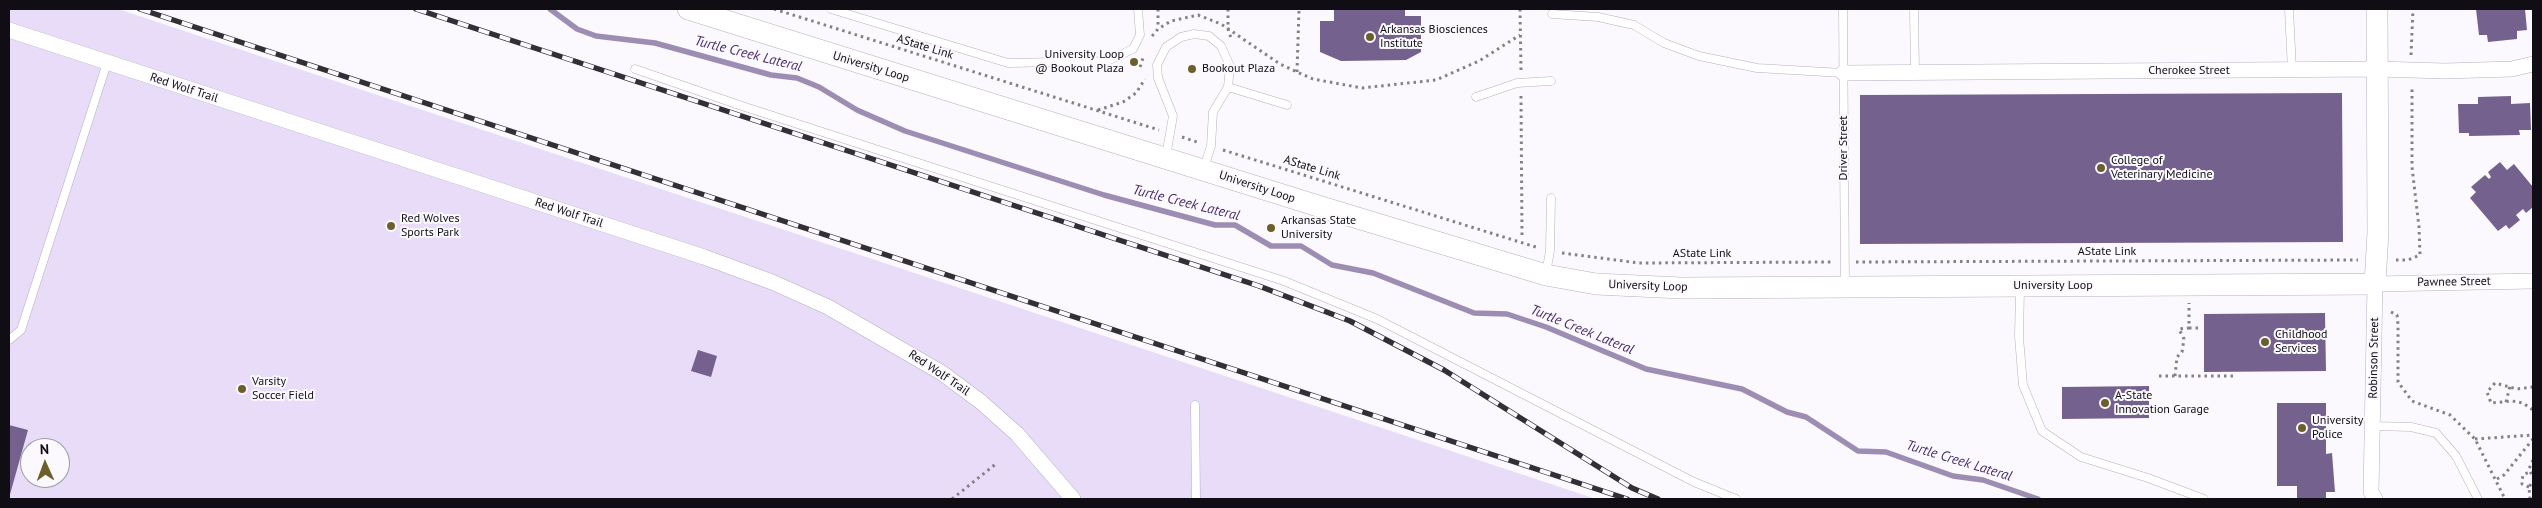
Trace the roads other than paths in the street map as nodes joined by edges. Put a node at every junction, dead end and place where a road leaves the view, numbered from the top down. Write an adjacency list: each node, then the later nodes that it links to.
1 (688, 9): 21 (street, University Loop)
2 (831, 9): 3 (lane)
3 (1138, 9)
4 (1843, 9): 15 (lane, Driver Street)
5 (1914, 9): 16 (lane)
6 (2289, 9): 14 (lane)
7 (2377, 9): 13 (street)
8 (1552, 14): 15 (lane)
9 (9, 30): 10 (street, Red Wolf Trail)
10 (107, 63): 29 (lane); 33 (street, Red Wolf Trail)
11 (2533, 64): 13 (street, Cherokee Street)
12 (636, 69): 35 (lane)
13 (2377, 69): 14 (street, Cherokee Street); 26 (street)
14 (2292, 70): 16 (street, Cherokee Street)
15 (1843, 73): 16 (street, Cherokee Street); 28 (lane, Driver Street)
16 (1915, 73)
17 (1552, 81): 19 (lane)
18 (1228, 87): 20 (lane); 21 (lane); 22 (lane)
19 (1476, 96)
20 (1287, 105)
21 (1165, 158): 22 (street, University Loop)
22 (1203, 170): 24 (street, University Loop)
23 (1551, 198): 24 (lane)
24 (1546, 275): 28 (street, University Loop)
25 (2533, 281): 26 (street, Pawnee Street)
26 (2375, 284): 27 (street, University Loop); 31 (street, Robinson Street)
27 (2020, 286): 28 (street, University Loop); 36 (lane)
28 (1845, 288)
29 (9, 340)
30 (1195, 405): 34 (lane)
31 (2372, 426): 32 (street, Robinson Street); 37 (lane)
32 (2373, 496)
33 (1073, 499)
34 (1196, 499)
35 (1736, 499)
36 (2204, 499)
37 (2478, 499)

